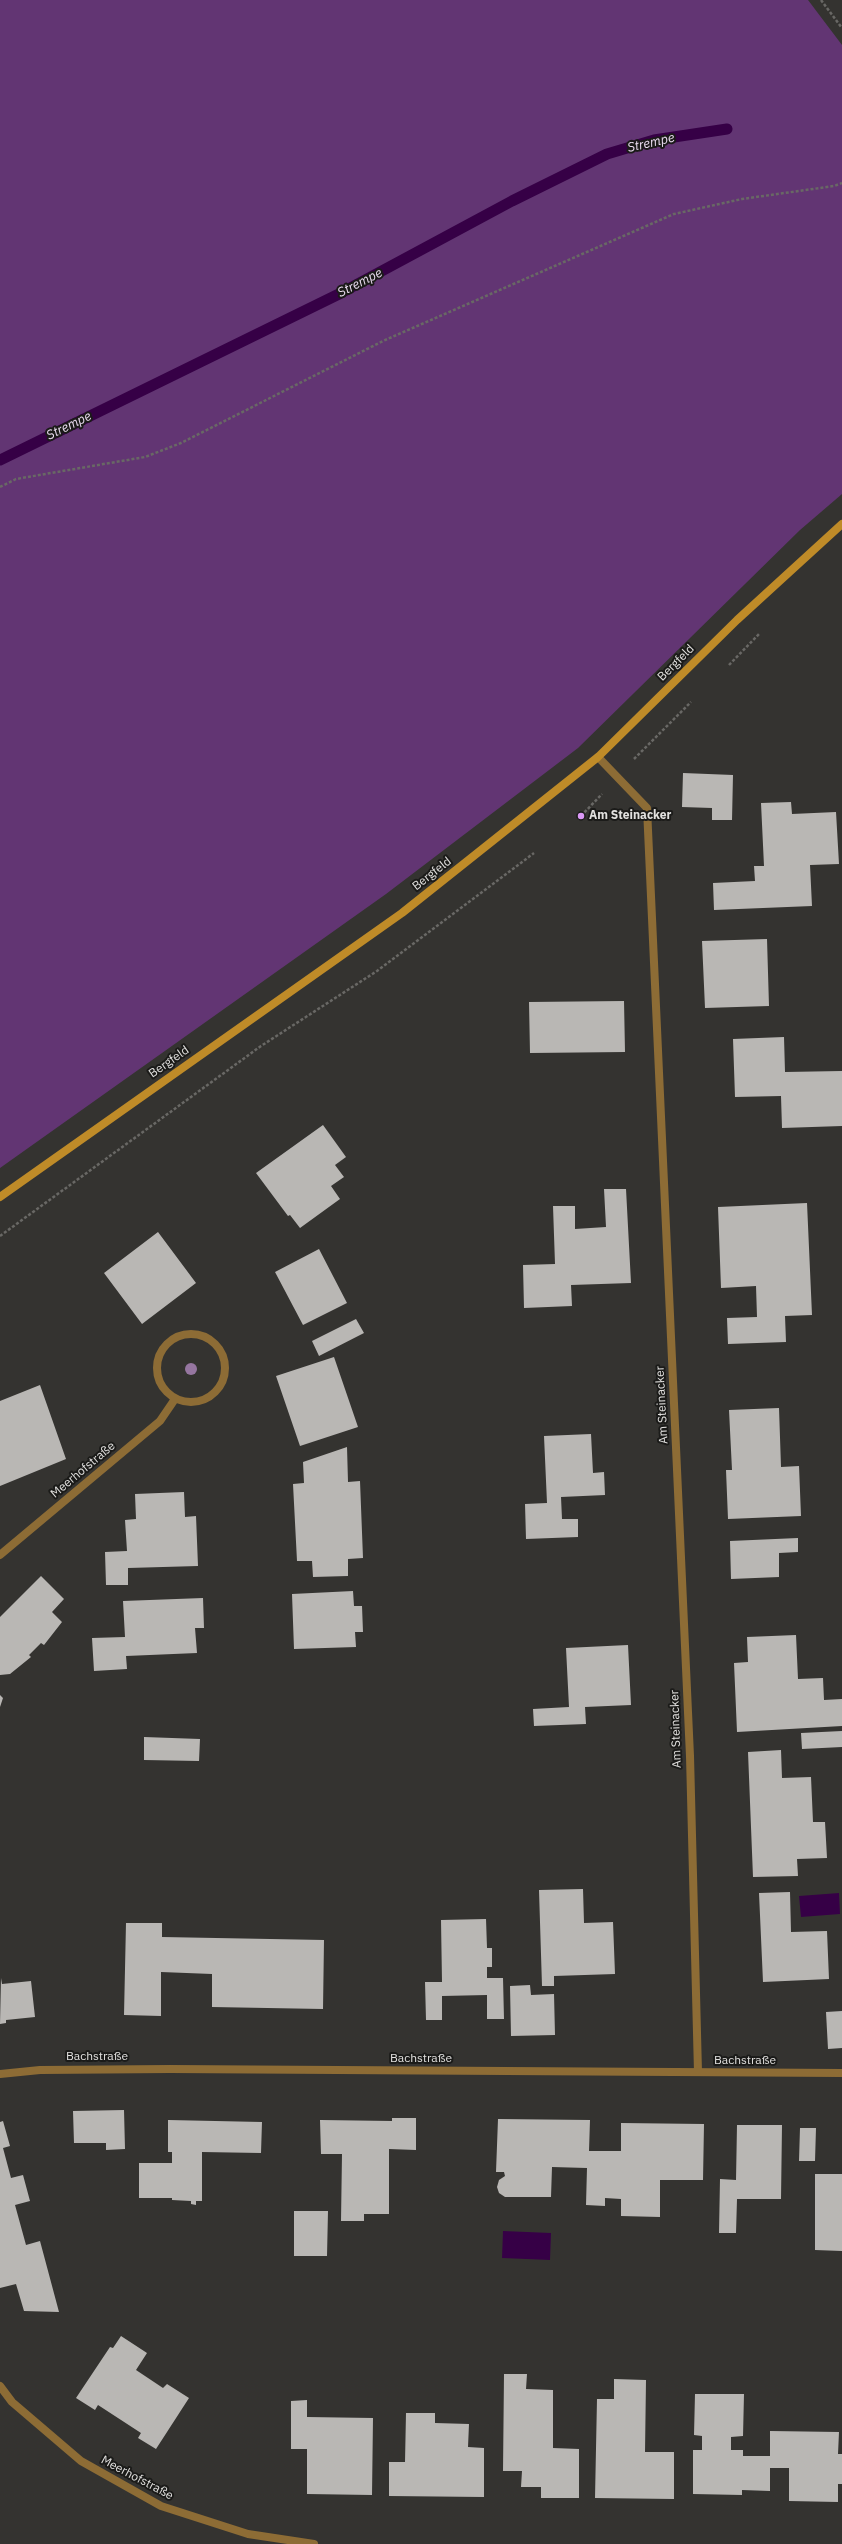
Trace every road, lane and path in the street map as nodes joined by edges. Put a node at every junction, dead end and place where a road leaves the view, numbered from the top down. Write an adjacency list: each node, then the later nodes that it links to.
1 (820, 0): 2 (path)
2 (842, 28)
3 (842, 183): 4 (path)
4 (0, 487)
5 (842, 524): 9 (street, Bergfeld)
6 (765, 629): 7 (path)
7 (723, 670)
8 (696, 696): 10 (path)
9 (598, 757): 10 (street, Am Steinacker); 13 (street, Bergfeld)
10 (618, 776): 11 (path); 17 (street, Am Steinacker)
11 (581, 816)
12 (534, 853): 14 (path)
13 (0, 1197)
14 (0, 1236)
15 (175, 1399): 15 (street); 16 (street, Meerhofstraße)
16 (0, 1555)
17 (698, 2072): 18 (street, Bachstraße); 19 (street, Bachstraße)
18 (842, 2073)
19 (0, 2074)
20 (0, 2386): 21 (street, Meerhofstraße)
21 (314, 2544)

